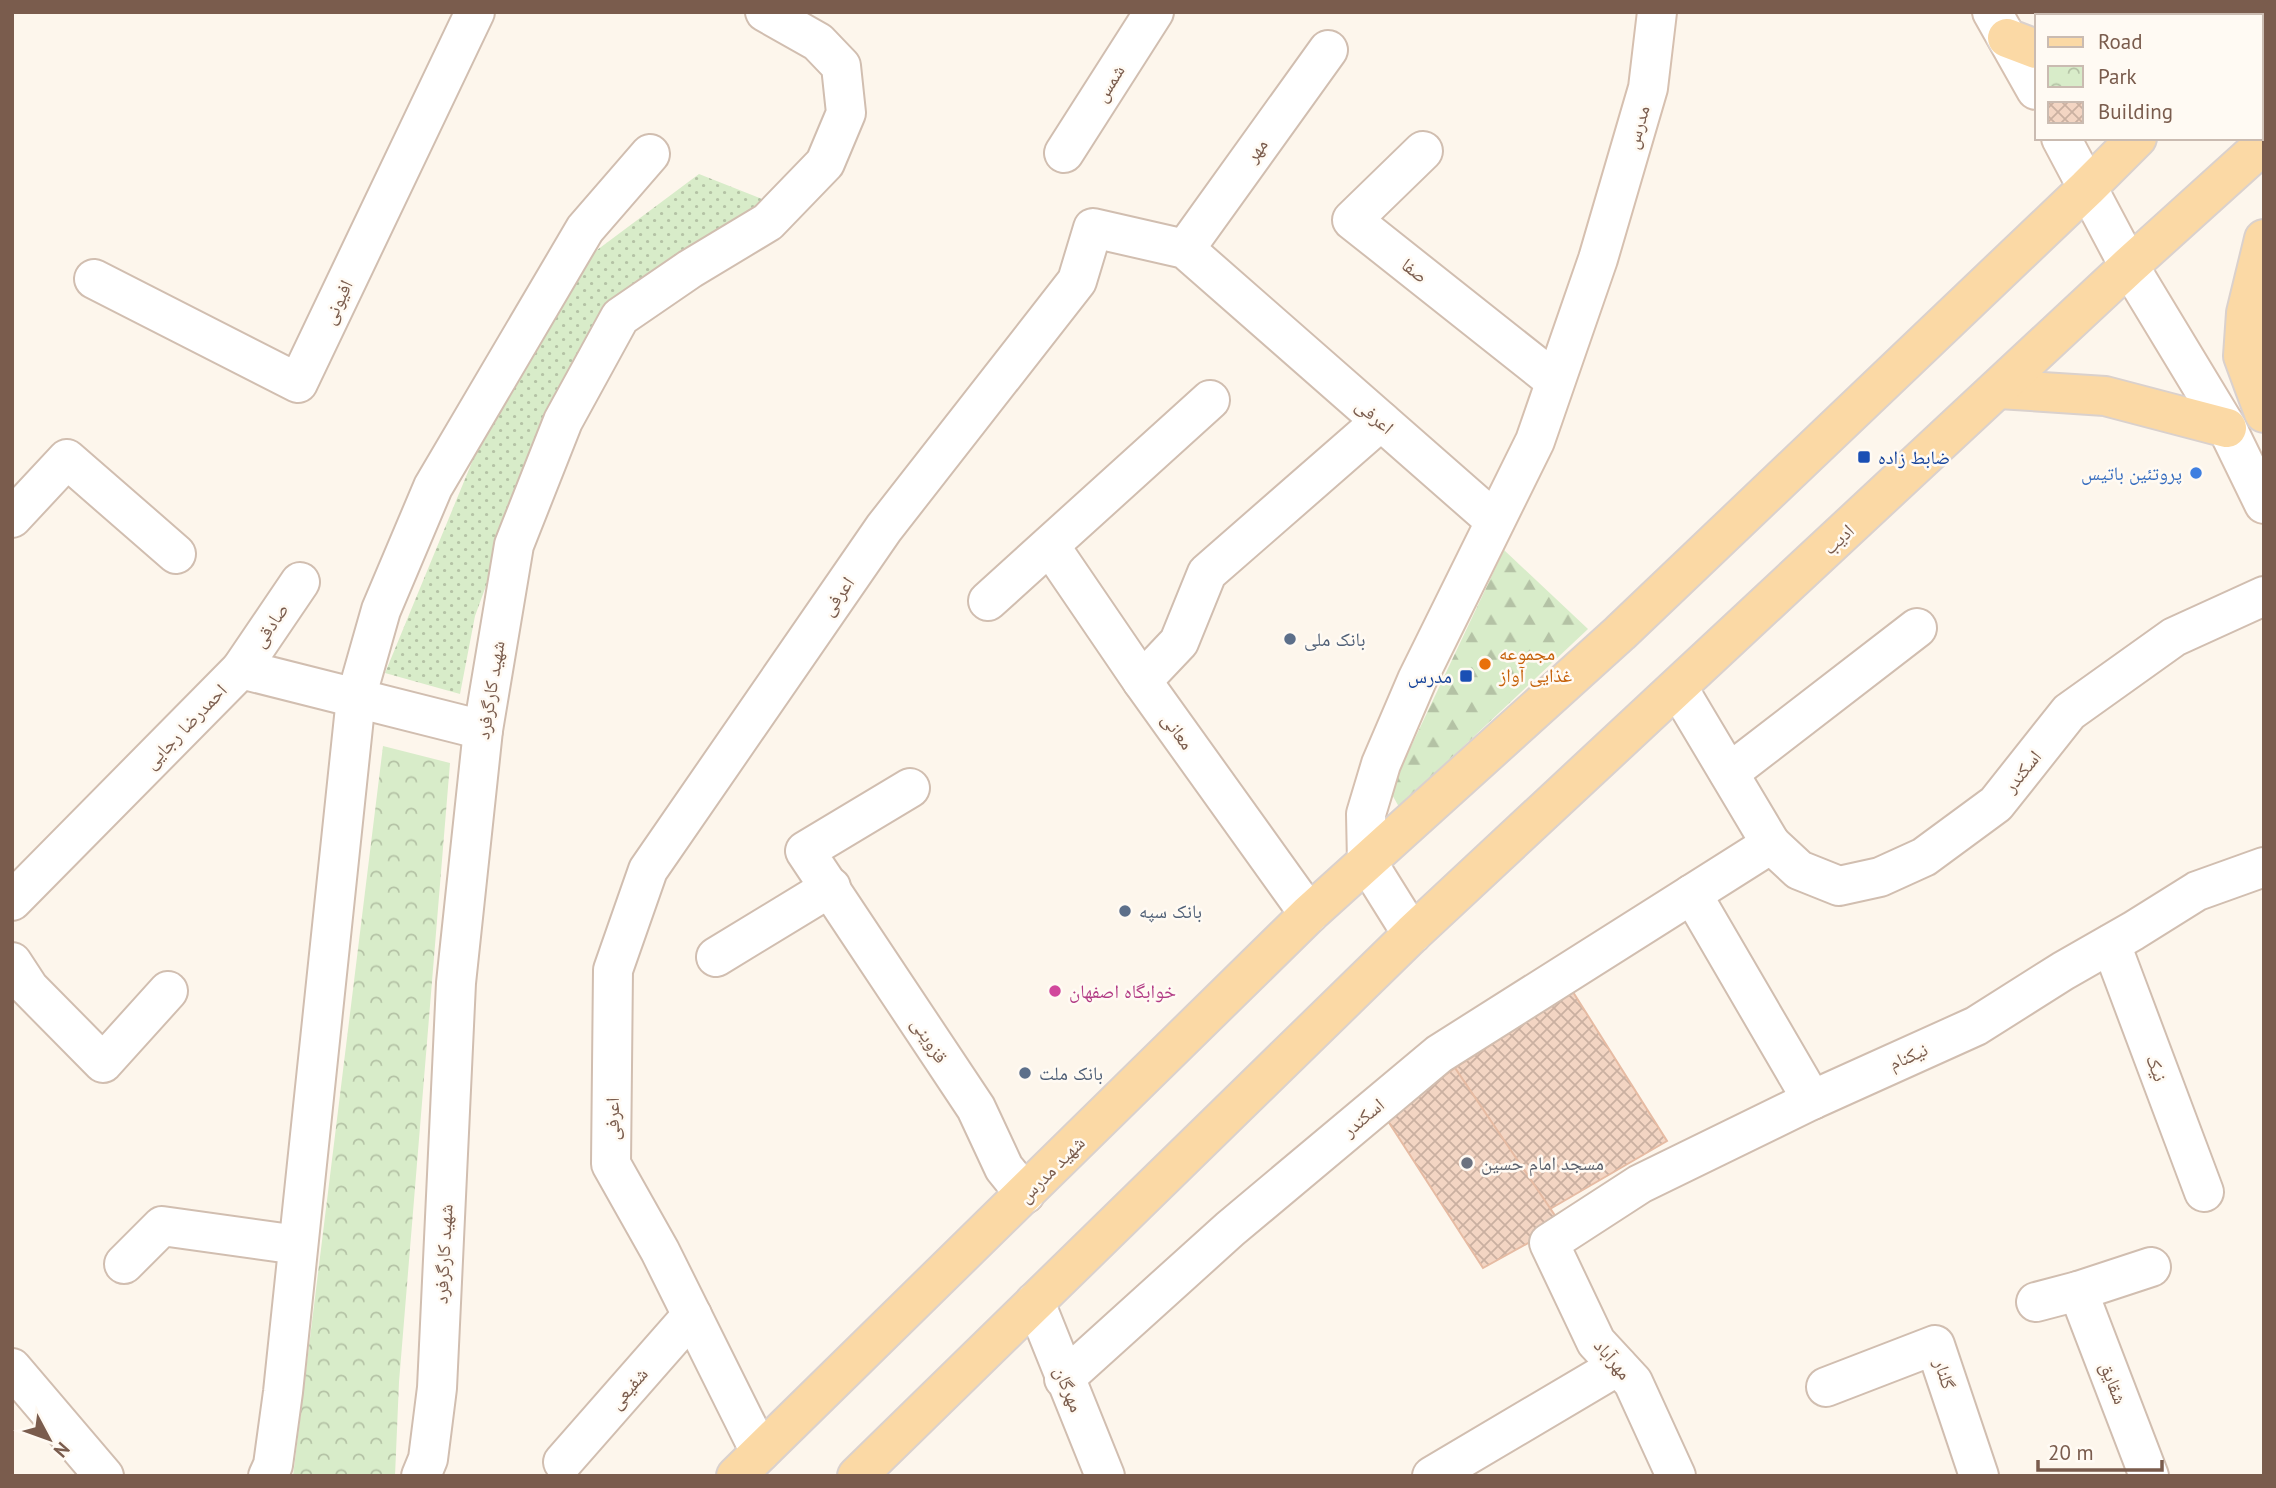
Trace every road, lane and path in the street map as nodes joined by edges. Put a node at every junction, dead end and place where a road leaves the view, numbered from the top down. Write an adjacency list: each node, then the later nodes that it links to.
1 (765, 12): 5 (street, شهید کارگرفرد)
2 (1154, 12): 13 (street, شمس)
3 (1657, 12): 20 (street, مدرس)
4 (471, 14): 19 (street, افیونی)
5 (809, 29): 39 (street, شهید کارگرفرد)
6 (2012, 33): 8 (street)
7 (1328, 50): 17 (street, مهر)
8 (2035, 88)
9 (2062, 140): 15 (street)
10 (2135, 140): 15 (main road)
11 (2264, 144): 18 (main road, ادیب)
12 (1423, 151): 20 (street, صفا)
13 (1064, 153)
14 (650, 154): 38 (street)
15 (2087, 188): 18 (street); 43 (main road)
16 (2264, 239): 23 (main road)
17 (1185, 249): 24 (street, اعرفی); 64 (street, اعرفی)
18 (2129, 266): 21 (main road, ادیب); 25 (street)
19 (94, 278)
20 (1555, 381): 28 (street, مدرس)
21 (1999, 389): 25 (main road); 37 (main road, ادیب)
22 (1210, 400): 29 (street)
23 (2263, 411)
24 (1381, 421): 28 (street, اعرفی); 36 (street)
25 (2227, 428): 26 (street)
26 (2264, 504)
27 (12, 518): 30 (street)
28 (1495, 521): 43 (street, مدرس)
29 (1050, 546): 33 (street); 36 (street, معانی)
30 (176, 554)
31 (300, 582): 35 (street, صادقی)
32 (2264, 596): 42 (street, اسکندر)
33 (988, 601)
34 (1917, 628): 40 (street)
35 (241, 669): 38 (street, احمدرضا رجایی); 47 (street, احمدرضا رجایی)
36 (1142, 681): 48 (street, معانی)
37 (1678, 688): 40 (street, اسکندر); 49 (main road, ادیب)
38 (356, 698): 39 (street, احمدرضا رجایی); 58 (street)
39 (483, 730): 73 (street, شهید کارگرفرد)
40 (1728, 773): 42 (street, اسکندر)
41 (910, 788): 45 (street, قزوینی)
42 (1771, 844): 46 (street, اسکندر)
43 (1367, 862): 48 (main road, شهید مدرس); 49 (street)
44 (2264, 867): 50 (street, نیکنام)
45 (831, 887): 51 (street); 56 (street, قزوینی)
46 (1692, 894): 54 (street); 67 (street, اسکندر)
47 (12, 901)
48 (1310, 914): 56 (main road, شهید مدرس)
49 (1412, 934): 62 (main road)
50 (2111, 944): 54 (street, نیکنام); 55 (street, نیک)
51 (716, 957)
52 (12, 962): 53 (street)
53 (168, 991)
54 (1812, 1100): 57 (street, نیکنام)
55 (2204, 1192)
56 (1025, 1194): 70 (main road, شهید مدرس)
57 (1549, 1243): 65 (street, مهرآباد)
58 (298, 1245): 59 (street); 72 (street)
59 (124, 1264)
60 (2151, 1267): 61 (street)
61 (2078, 1291): 63 (street); 79 (street, شقایق)
62 (1035, 1302): 67 (street, مهرگان); 74 (main road)
63 (2036, 1302)
64 (692, 1315): 69 (street, شفیعی); 70 (street, اعرفی)
65 (1618, 1366): 76 (street); 77 (street, مهرآباد)
66 (12, 1368): 71 (street)
67 (1064, 1379): 75 (street, مهرگان)
68 (1826, 1387): 78 (street, گلنار)
69 (563, 1462)
70 (748, 1464)
71 (104, 1476)
72 (268, 1476)
73 (421, 1476)
74 (857, 1476)
75 (1105, 1476)
76 (1432, 1476)
77 (1676, 1476)
78 (1979, 1476)
79 (2149, 1476)

